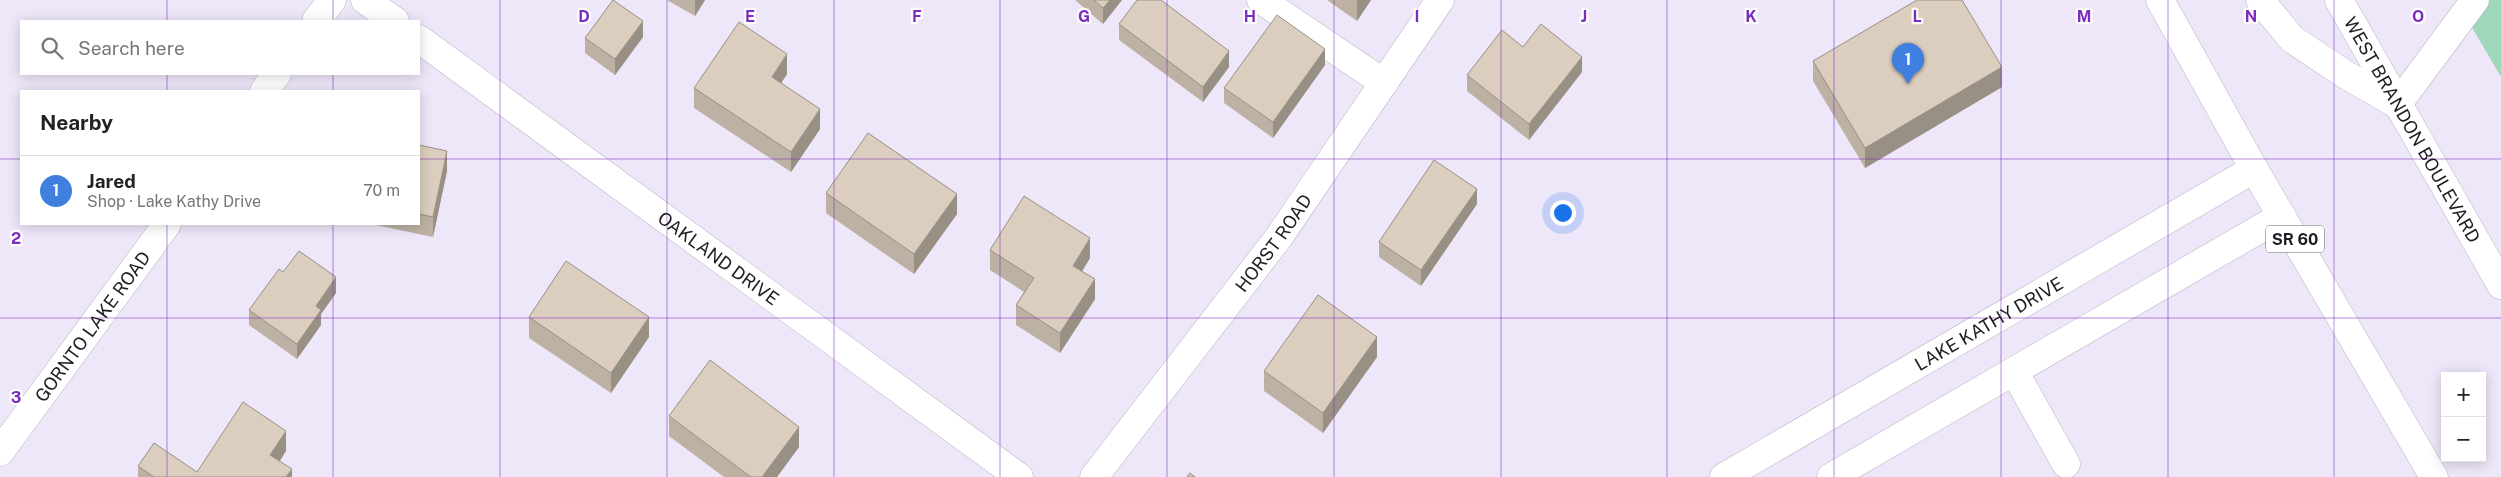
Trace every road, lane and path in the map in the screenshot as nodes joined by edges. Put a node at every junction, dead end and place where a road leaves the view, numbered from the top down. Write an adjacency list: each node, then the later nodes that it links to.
1 (332, 0): 9 (main road)
2 (366, 0): 10 (main road)
3 (1261, 0): 13 (main road)
4 (1440, 0): 13 (main road, HORST ROAD)
5 (2160, 0): 16 (main road, SR 60)
6 (2260, 0): 15 (main road)
7 (2339, 0): 15 (main road, WEST BRANDON BOULEVARD)
8 (2475, 0): 15 (main road)
9 (317, 20)
10 (394, 20)
11 (420, 40): 23 (main road, OAKLAND DRIVE)
12 (276, 75): 14 (main road)
13 (1384, 84): 24 (main road, HORST ROAD)
14 (265, 90)
15 (2397, 105): 19 (main road, WEST BRANDON BOULEVARD)
16 (2254, 169): 17 (main road, SR 60); 25 (main road, LAKE KATHY DRIVE)
17 (2282, 216): 20 (main road); 27 (main road, SR 60)
18 (166, 225): 21 (main road, GORNTO LAKE ROAD)
19 (2501, 285)
20 (2014, 371): 22 (main road); 26 (main road)
21 (0, 452)
22 (2066, 464)
23 (1019, 477)
24 (1094, 477)
25 (1724, 477)
26 (1831, 477)
27 (2434, 477)

